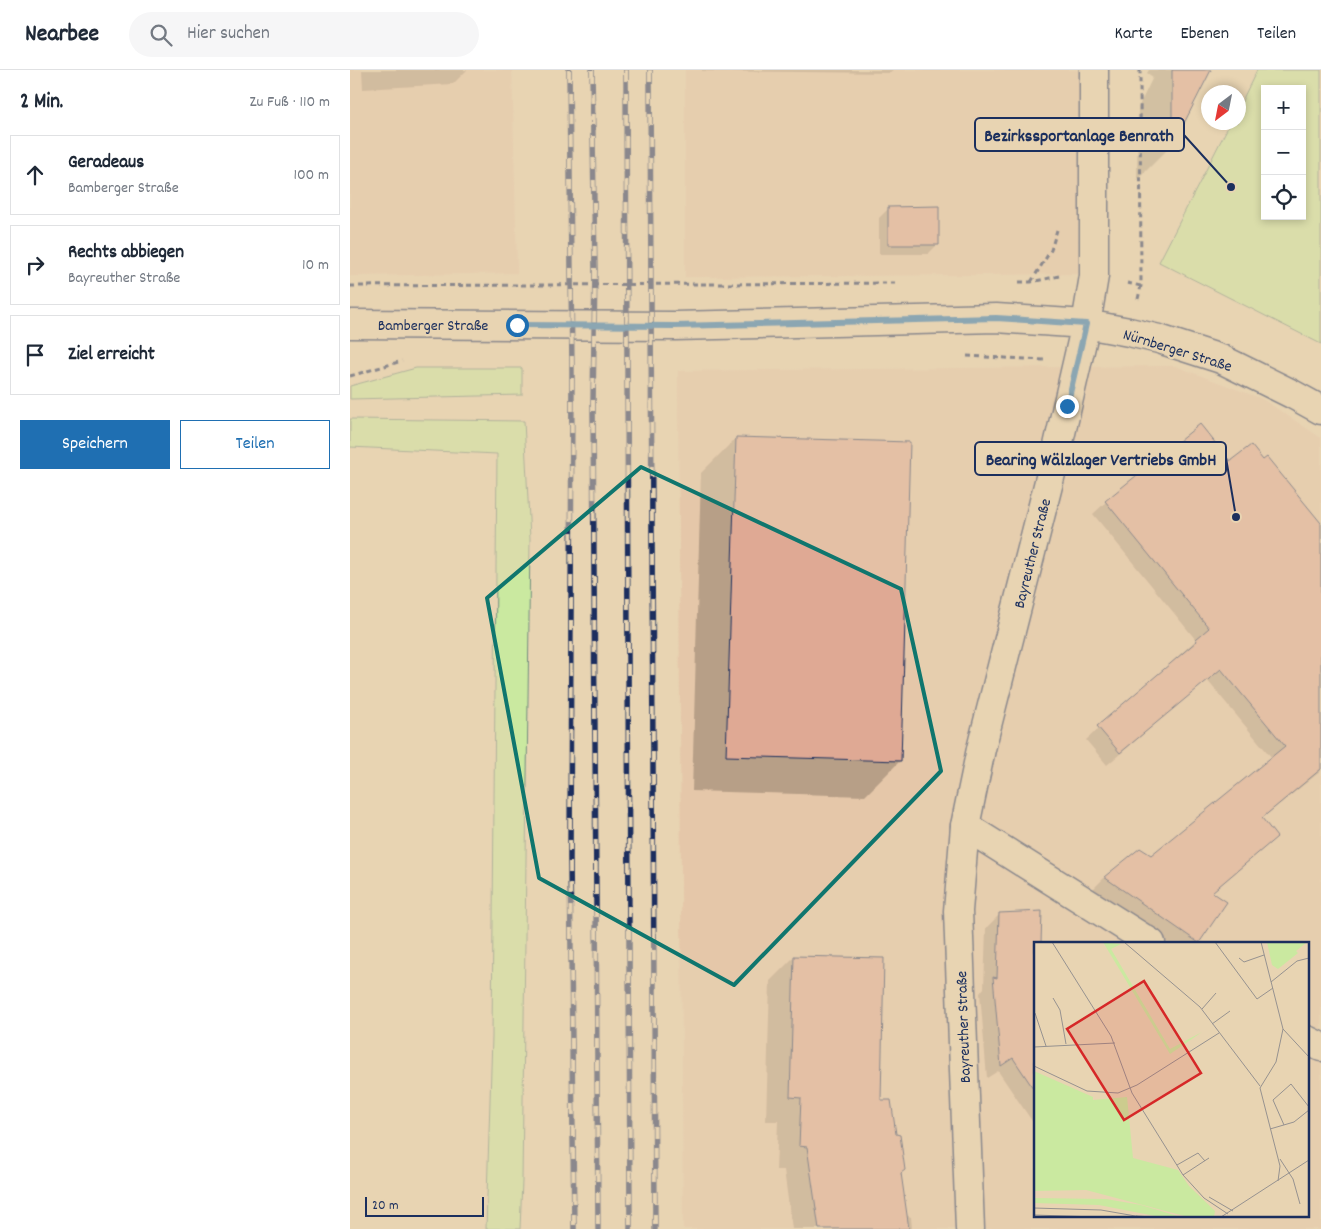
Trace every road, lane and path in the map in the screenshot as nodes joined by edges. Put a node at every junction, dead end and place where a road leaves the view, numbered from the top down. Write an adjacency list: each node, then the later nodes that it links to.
1 (1094, 70): 9 (street, Bayreuther Straße)
2 (1140, 70): 7 (path)
3 (1058, 225): 4 (path)
4 (1012, 282)
5 (899, 283): 6 (path)
6 (350, 286)
7 (1141, 286)
8 (350, 324): 9 (street, Bamberger Straße)
9 (1086, 324): 12 (street, Nürnberger Straße); 13 (street, Bayreuther Straße)
10 (410, 359): 11 (path)
11 (350, 376)
12 (1321, 410)
13 (965, 826): 14 (street); 17 (street, Bayreuther Straße)
14 (1149, 942)
15 (1308, 1040): 16 (street)
16 (1321, 1047)
17 (970, 1229)

